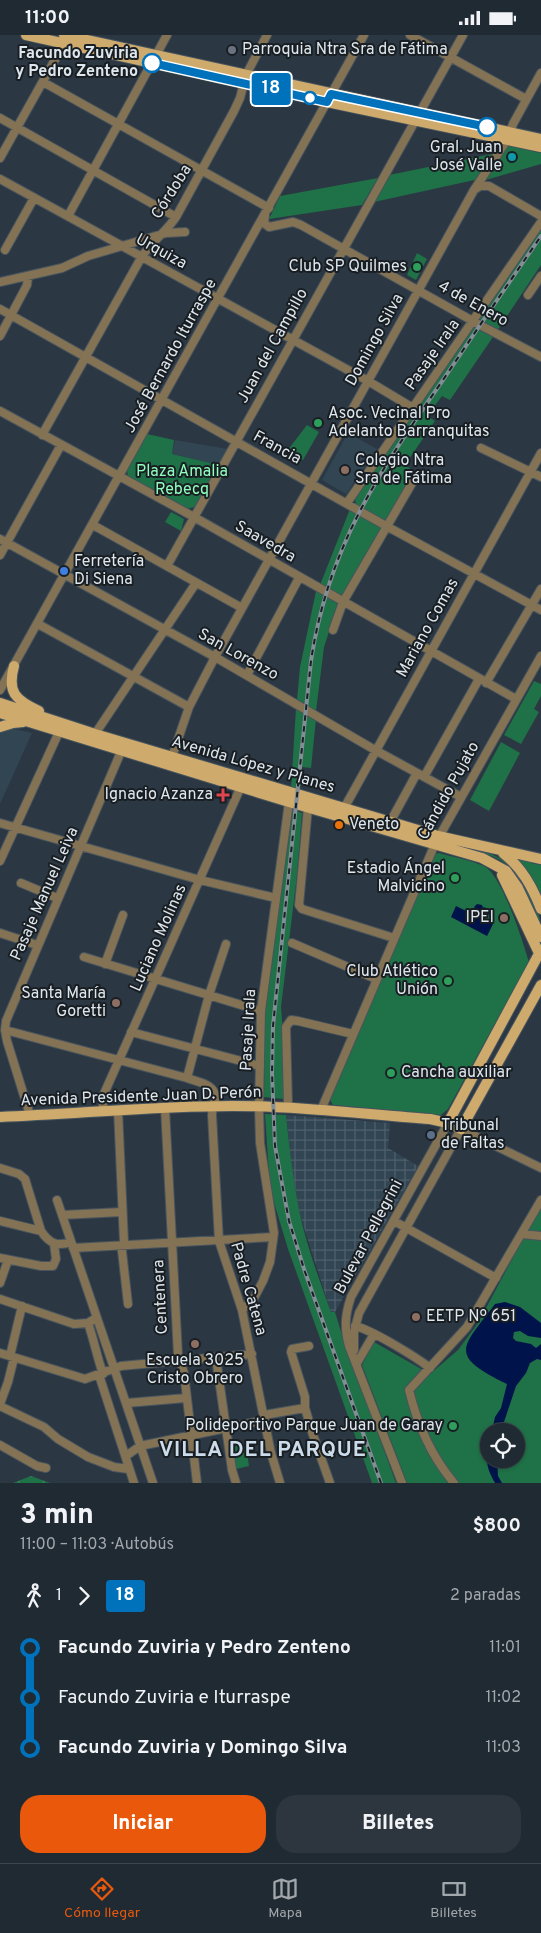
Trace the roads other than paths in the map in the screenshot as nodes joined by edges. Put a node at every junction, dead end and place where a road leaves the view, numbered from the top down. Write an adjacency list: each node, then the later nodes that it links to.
1 (26, 35): 7 (main road)
2 (168, 35): 9 (street)
3 (267, 35): 11 (street, Córdoba)
4 (364, 35): 13 (street, José Bernardo Iturraspe)
5 (410, 35): 8 (street)
6 (463, 35): 8 (street, Juan del Campillo)
7 (67, 38): 9 (main road); 12 (street)
8 (450, 57): 14 (street); 15 (street, Juan del Campillo)
9 (154, 60): 11 (main road); 17 (street)
10 (541, 73): 14 (street, Domingo Silva)
11 (245, 79): 13 (main road); 23 (street, Córdoba)
12 (43, 82): 17 (street); 18 (street)
13 (329, 98): 15 (main road); 28 (street, José Bernardo Iturraspe)
14 (526, 99): 19 (street, Domingo Silva)
15 (418, 116): 19 (main road); 37 (street, Juan del Campillo)
16 (0, 118): 18 (street)
17 (118, 124): 23 (street); 24 (street)
18 (18, 127): 22 (street); 24 (street)
19 (508, 136): 20 (main road); 21 (main road); 26 (street, Domingo Silva)
20 (541, 139)
21 (541, 147)
22 (0, 158)
23 (202, 170): 28 (street); 32 (street, Córdoba)
24 (93, 171): 29 (street); 32 (street)
25 (0, 179): 27 (street, Urquiza)
26 (474, 189): 31 (street); 43 (street, Domingo Silva)
27 (34, 198): 29 (street, Urquiza); 38 (street)
28 (269, 208): 30 (street, José Bernardo Iturraspe)
29 (68, 216): 36 (street, Urquiza)
30 (264, 216): 37 (street, 4 de Enero); 45 (street, José Bernardo Iturraspe)
31 (541, 216)
32 (176, 217): 35 (street, Córdoba)
33 (541, 222): 48 (street, Pasaje Irala)
34 (185, 232): 35 (street)
35 (159, 237): 36 (street); 39 (street, Córdoba)
36 (121, 246): 39 (street, Urquiza); 41 (street)
37 (343, 248): 43 (street, 4 de Enero); 50 (street, Juan del Campillo)
38 (5, 250)
39 (142, 257): 45 (street, Urquiza); 51 (street, Córdoba)
40 (541, 276): 44 (street)
41 (28, 277): 42 (street); 47 (street)
42 (0, 282)
43 (418, 290): 48 (street, 4 de Enero); 53 (street, Domingo Silva)
44 (528, 295)
45 (218, 300): 50 (street, Urquiza); 54 (street, José Bernardo Iturraspe)
46 (0, 309): 47 (street, Francia)
47 (12, 315): 49 (street); 51 (street, Francia)
48 (473, 321): 52 (street, 4 de Enero); 55 (street, Pasaje Irala)
49 (0, 336)
50 (292, 341): 53 (street, Urquiza); 58 (street, Juan del Campillo)
51 (86, 357): 54 (street, Francia); 57 (street, Córdoba)
52 (541, 357)
53 (368, 381): 55 (street, Urquiza); 66 (street, Domingo Silva)
54 (163, 399): 58 (street, Francia); 63 (street, José Bernardo Iturraspe)
55 (413, 408): 67 (street, Pasaje Irala)
56 (0, 411): 57 (street, Saavedra)
57 (42, 435): 59 (street, Saavedra)
58 (236, 441): 66 (street, Francia); 68 (street, Juan del Campillo)
59 (61, 445): 63 (street, Saavedra); 71 (street)
60 (481, 448): 62 (street)
61 (541, 453): 62 (street, Mariano Comas)
62 (531, 471): 65 (street); 75 (street, Mariano Comas)
63 (119, 477): 68 (street, Saavedra); 69 (street, José Bernardo Iturraspe)
64 (415, 477): 70 (street)
65 (541, 477)
66 (312, 483): 67 (street, Francia); 73 (street, Domingo Silva)
67 (347, 503): 70 (street, Francia)
68 (194, 517): 73 (street, Saavedra); 74 (street, Juan del Campillo)
69 (92, 525): 74 (street); 76 (street, José Bernardo Iturraspe)
70 (388, 527): 75 (street, Francia); 80 (street)
71 (3, 541): 72 (street); 76 (street, San Lorenzo)
72 (0, 555)
73 (269, 560): 77 (street, Saavedra); 82 (street, Domingo Silva)
74 (167, 566): 78 (street)
75 (475, 573): 81 (street, Francia); 87 (street, Mariano Comas)
76 (65, 574): 84 (street, José Bernardo Iturraspe); 85 (street, San Lorenzo)
77 (299, 578): 80 (street, Saavedra); 91 (street)
78 (196, 583): 82 (street); 85 (street)
79 (541, 589): 81 (street)
80 (343, 602): 86 (street); 87 (street, Saavedra)
81 (532, 605): 83 (street, Francia); 94 (street)
82 (242, 608): 89 (street, Domingo Silva)
83 (541, 609)
84 (38, 624): 90 (street, José Bernardo Iturraspe); 92 (street)
85 (165, 629): 89 (street, San Lorenzo); 92 (street)
86 (332, 630)
87 (430, 652): 93 (street, Saavedra); 106 (street, Mariano Comas)
88 (541, 656): 96 (street, Cándido Pujato)
89 (215, 657): 91 (street, San Lorenzo); 98 (street, Domingo Silva)
90 (14, 666): 95 (street, José Bernardo Iturraspe); 102 (main road)
91 (246, 675): 106 (street, San Lorenzo)
92 (134, 676): 98 (street); 104 (street)
93 (479, 679): 94 (street, Saavedra); 108 (street)
94 (486, 683): 96 (street, Saavedra)
95 (0, 690)
96 (516, 699): 110 (street, Cándido Pujato)
97 (0, 703): 102 (main road, Avenida López y Planes)
98 (190, 707): 107 (street, Domingo Silva)
99 (0, 713): 100 (main road, Avenida López y Planes)
100 (30, 722): 101 (main road); 103 (main road, Avenida López y Planes)
101 (0, 727)
102 (76, 728): 104 (main road, Avenida López y Planes)
103 (59, 732): 104 (main road, Avenida López y Planes); 116 (street)
104 (92, 738): 105 (main road, Avenida López y Planes)
105 (123, 747): 107 (main road, Avenida López y Planes); 109 (main road, Avenida López y Planes); 118 (street, Pasaje Manuel Leiva)
106 (375, 751): 108 (street, San Lorenzo); 113 (street, Mariano Comas)
107 (172, 757): 109 (main road, Avenida López y Planes)
108 (421, 775): 110 (street, San Lorenzo); 115 (street)
109 (243, 783): 111 (main road, Avenida López y Planes); 113 (main road, Avenida López y Planes); 123 (street, Luciano Molinas)
110 (461, 797): 117 (street, Cándido Pujato)
111 (289, 802): 112 (main road, Avenida López y Planes); 126 (street, Pasaje Irala)
112 (308, 807): 113 (main road, Avenida López y Planes); 131 (street)
113 (342, 812): 115 (main road, Avenida López y Planes)
114 (0, 823): 116 (street)
115 (388, 826): 117 (main road, Avenida López y Planes)
116 (15, 828): 118 (street); 121 (street)
117 (437, 840): 119 (main road, Avenida López y Planes); 122 (main road, Avenida López y Planes); 131 (street, Cándido Pujato)
118 (81, 847): 123 (street); 125 (street, Pasaje Manuel Leiva)
119 (500, 851): 120 (main road, Avenida López y Planes); 127 (main road, Avenida López y Planes)
120 (541, 859)
121 (0, 861)
122 (492, 862): 130 (main road, Avenida López y Planes); 135 (main road)
123 (200, 881): 126 (street); 138 (street, Luciano Molinas)
124 (21, 883): 125 (street)
125 (57, 898): 134 (street, Pasaje Manuel Leiva)
126 (276, 898): 143 (street, Pasaje Irala)
127 (541, 909)
128 (123, 915): 137 (street)
129 (0, 933): 134 (street)
130 (541, 937)
131 (394, 938): 139 (street, Cándido Pujato)
132 (292, 943): 139 (street)
133 (226, 944): 141 (street)
134 (38, 945): 146 (street, Pasaje Manuel Leiva)
135 (540, 952): 142 (main road, Bulevar Pellegrini)
136 (84, 957): 137 (street)
137 (105, 964): 138 (street)
138 (156, 978): 141 (street); 147 (street, Luciano Molinas)
139 (376, 979): 149 (street, Cándido Pujato)
140 (541, 985): 144 (main road, Bulevar Pellegrini)
141 (209, 995): 143 (street); 150 (street)
142 (510, 1010): 144 (main road); 145 (main road, Bulevar Pellegrini)
143 (262, 1011): 152 (street, Pasaje Irala)
144 (522, 1020): 148 (main road, Bulevar Pellegrini)
145 (504, 1021): 148 (main road); 164 (main road, Bulevar Pellegrini)
146 (5, 1030): 151 (street); 162 (street)
147 (131, 1031): 150 (street); 151 (street, Luciano Molinas)
148 (516, 1031): 165 (main road, Bulevar Pellegrini)
149 (353, 1034): 156 (street); 160 (street, Cándido Pujato)
150 (195, 1050): 152 (street); 153 (street)
151 (118, 1061): 153 (street); 157 (street, Luciano Molinas)
152 (260, 1067): 155 (street, Pasaje Irala)
153 (187, 1078): 154 (street)
154 (214, 1103): 155 (main road, Avenida Presidente Juan D. Perón); 157 (main road, Avenida Presidente Juan D. Perón); 158 (main road, Avenida Presidente Juan D. Perón); 179 (street, Padre Catena)
155 (259, 1104): 156 (main road, Avenida Presidente Juan D. Perón); 160 (main road, Avenida Presidente Juan D. Perón); 178 (street, Pasaje Irala)
156 (288, 1104): 160 (main road, Avenida Presidente Juan D. Perón)
157 (103, 1107): 159 (main road, Avenida Presidente Juan D. Perón); 162 (main road, Avenida Presidente Juan D. Perón)
158 (166, 1108): 159 (main road, Avenida Presidente Juan D. Perón); 181 (street, Centenera)
159 (118, 1110): 170 (street)
160 (317, 1110): 164 (main road, Avenida Presidente Juan D. Perón)
161 (0, 1111): 162 (main road, Avenida Presidente Juan D. Perón)
162 (30, 1111): 163 (main road, Avenida Presidente Juan D. Perón)
163 (0, 1117)
164 (448, 1123): 165 (main road, Avenida Presidente Juan D. Perón); 173 (street, Bulevar Pellegrini)
165 (461, 1129): 166 (street, Avenida Presidente Juan D. Perón); 174 (street, Bulevar Pellegrini)
166 (541, 1167)
167 (0, 1168): 175 (street)
168 (57, 1200): 171 (street)
169 (541, 1200): 176 (street)
170 (122, 1212): 171 (street); 183 (street)
171 (62, 1215): 182 (street)
172 (0, 1221): 175 (street)
173 (394, 1221): 174 (street); 187 (street, Bulevar Pellegrini)
174 (406, 1228): 185 (street); 188 (street, Bulevar Pellegrini)
175 (41, 1231): 180 (street)
176 (522, 1234): 177 (street); 185 (street)
177 (541, 1236)
178 (273, 1237): 179 (street); 192 (street, Pasaje Irala)
179 (219, 1241): 181 (street); 192 (street, Padre Catena)
180 (54, 1243): 182 (street); 184 (street)
181 (172, 1243): 183 (street); 203 (street, Centenera)
182 (72, 1245): 183 (street); 193 (street)
183 (123, 1246): 190 (street)
184 (4, 1259): 186 (street)
185 (496, 1278): 204 (street)
186 (0, 1283)
187 (359, 1283): 188 (street); 202 (street, Bulevar Pellegrini)
188 (371, 1290): 195 (street, Bulevar Pellegrini)
189 (0, 1299): 191 (street)
190 (128, 1304)
191 (22, 1306): 194 (street); 200 (street)
192 (242, 1311): 199 (street, Padre Catena)
193 (96, 1318): 194 (street); 205 (street)
194 (88, 1323): 205 (street)
195 (355, 1326): 196 (street); 202 (street, Bulevar Pellegrini)
196 (374, 1334): 202 (street); 204 (street)
197 (309, 1346): 209 (street)
198 (0, 1353): 200 (street)
199 (252, 1354): 201 (street); 210 (street, Padre Catena)
200 (12, 1357): 205 (street); 208 (street)
201 (216, 1358): 203 (street); 211 (street)
202 (355, 1360): 224 (street)
203 (180, 1361): 205 (street); 206 (street, Centenera)
204 (430, 1369): 225 (street)
205 (106, 1372): 207 (street); 215 (street)
206 (186, 1398): 207 (street); 212 (street, Centenera)
207 (127, 1403): 214 (street)
208 (0, 1405): 217 (street)
209 (305, 1408): 210 (street); 223 (street)
210 (264, 1417): 211 (street); 222 (street, Padre Catena)
211 (226, 1428): 212 (street); 221 (street)
212 (191, 1435): 214 (street); 220 (street, Centenera)
213 (0, 1445): 216 (street)
214 (140, 1445): 215 (street); 219 (street)
215 (126, 1456): 217 (street)
216 (46, 1468)
217 (128, 1469): 218 (street)
218 (134, 1483)
219 (153, 1483)
220 (198, 1483)
221 (236, 1483)
222 (280, 1483)
223 (330, 1483)
224 (402, 1483)
225 (454, 1483)

